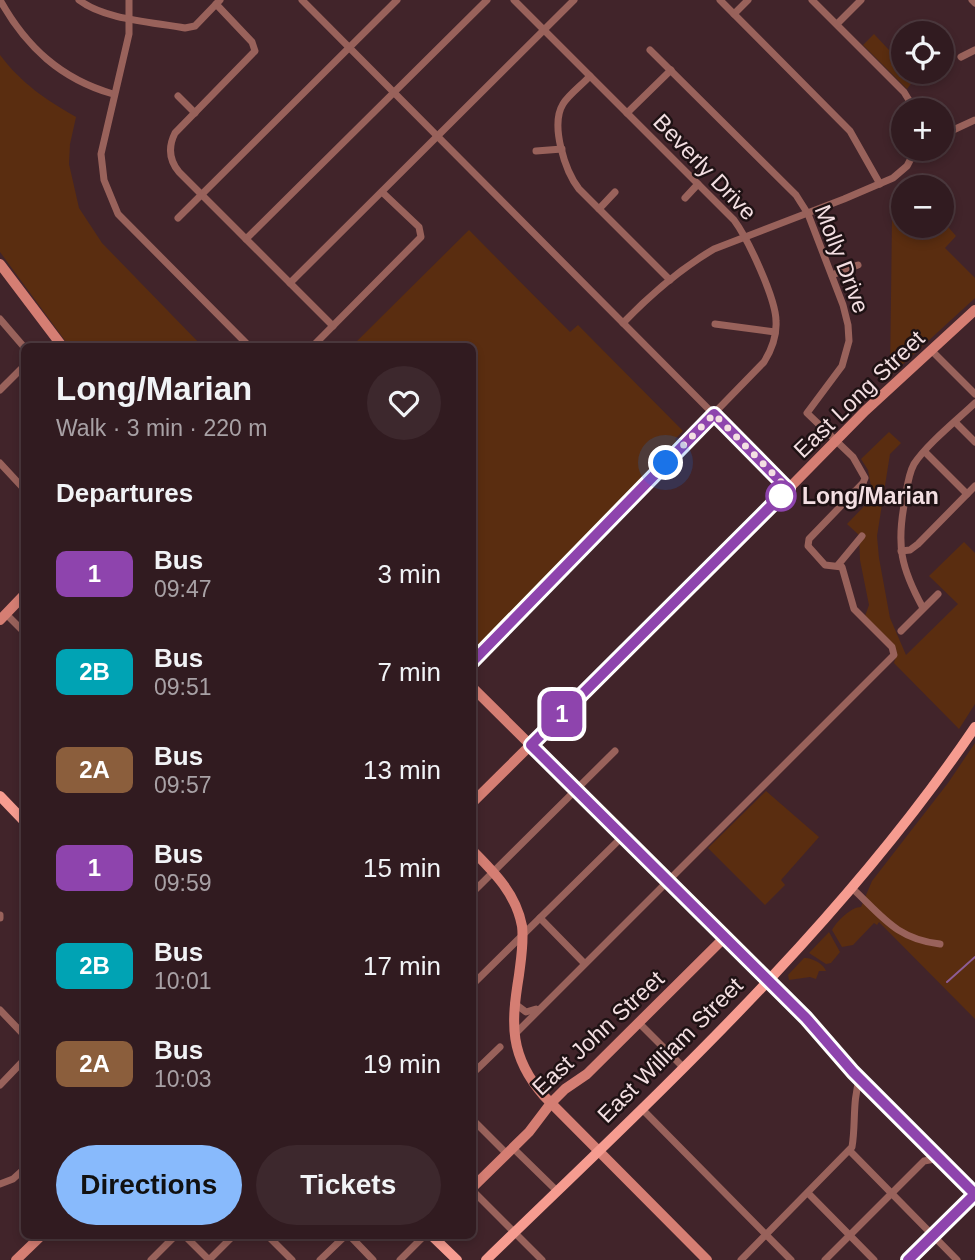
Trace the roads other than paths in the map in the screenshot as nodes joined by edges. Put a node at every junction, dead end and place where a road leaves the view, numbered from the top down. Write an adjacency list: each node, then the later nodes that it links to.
1 (1, 0): 25 (street)
2 (79, 0): 15 (street)
3 (130, 0): 15 (street)
4 (397, 0): 18 (street)
5 (487, 0): 24 (street)
6 (514, 0): 17 (street, Beverly Drive)
7 (574, 0): 17 (street)
8 (720, 0): 14 (street)
9 (748, 0): 14 (street)
10 (812, 0): 16 (street)
11 (861, 0): 16 (street)
12 (305, 1): 18 (street)
13 (218, 2): 15 (street); 28 (street)
14 (734, 13): 37 (street)
15 (131, 18): 25 (street)
16 (837, 24): 27 (street)
17 (544, 30): 23 (street, Beverly Drive); 32 (street)
18 (348, 48): 24 (street); 40 (street)
19 (650, 50): 22 (street, Molly Drive)
20 (975, 50): 21 (street)
21 (961, 57)
22 (671, 70): 29 (street); 43 (street, Molly Drive)
23 (590, 76): 29 (street, Beverly Drive); 33 (street)
24 (394, 92): 32 (street); 46 (street)
25 (113, 94): 59 (street)
26 (178, 96): 28 (street)
27 (908, 98)
28 (195, 113): 40 (street)
29 (627, 113): 36 (street, Beverly Drive)
30 (975, 120): 31 (street)
31 (954, 130)
32 (438, 137): 38 (street); 54 (street)
33 (562, 149): 34 (street); 42 (street)
34 (536, 151)
35 (908, 161): 37 (street)
36 (698, 184): 41 (street); 45 (street, Beverly Drive)
37 (880, 184): 43 (street)
38 (382, 192): 51 (street); 56 (street)
39 (615, 192): 42 (street)
40 (202, 194): 44 (street); 46 (street)
41 (685, 198)
42 (599, 209): 50 (street)
43 (808, 214): 45 (street); 49 (street, Molly Drive)
44 (178, 218)
45 (746, 237): 50 (street); 57 (street, Beverly Drive)
46 (246, 239): 51 (street)
47 (0, 264): 58 (street)
48 (858, 265): 49 (street)
49 (832, 275): 69 (street, Molly Drive)
50 (670, 280): 54 (street)
51 (290, 283): 56 (street)
52 (975, 310): 62 (street, East Long Street)
53 (0, 319): 61 (street)
54 (623, 323): 67 (street)
55 (715, 324): 57 (street)
56 (334, 326): 60 (street)
57 (775, 332): 67 (street)
58 (60, 343)
59 (246, 343)
60 (316, 343)
61 (21, 344)
62 (932, 351): 65 (street); 69 (street, East Long Street)
63 (21, 369): 64 (street)
64 (0, 390)
65 (975, 394)
66 (975, 403): 68 (street)
67 (714, 414): 75 (street); 86 (street)
68 (955, 422): 70 (street); 71 (street)
69 (836, 440): 75 (street, East Long Street); 79 (street, Molly Drive)
70 (975, 442)
71 (925, 452): 76 (street); 78 (street)
72 (0, 463): 73 (street)
73 (21, 486)
74 (975, 486): 76 (street)
75 (788, 489): 89 (street, East Long Street)
76 (967, 494): 78 (street)
77 (862, 536): 79 (street)
78 (901, 551): 82 (street)
79 (838, 565): 98 (street)
80 (938, 594): 82 (street)
81 (21, 598): 83 (street)
82 (923, 608): 85 (street)
83 (3, 617): 84 (street)
84 (21, 630)
85 (901, 631)
86 (476, 658)
87 (476, 691): 89 (street)
88 (975, 727): 99 (main road, East William Street)
89 (531, 745): 91 (street); 93 (street, East Long Street)
90 (615, 751): 91 (street)
91 (576, 790): 95 (street); 97 (street)
92 (0, 796): 94 (main road)
93 (476, 799)
94 (21, 818)
95 (623, 836): 98 (street); 101 (street)
96 (476, 854): 97 (street)
97 (494, 872): 100 (street); 102 (street)
98 (667, 880): 103 (street); 105 (street)
99 (852, 888): 104 (street); 107 (main road, East William Street)
100 (476, 889)
101 (540, 918): 102 (street); 105 (street)
102 (523, 936): 106 (street); 108 (street)
103 (724, 938): 107 (street); 111 (street, East John Street)
104 (940, 944)
105 (584, 963): 109 (street)
106 (476, 981)
107 (769, 982): 117 (main road, East William Street); 120 (street)
108 (514, 1003): 109 (street); 113 (street)
109 (540, 1007): 113 (street)
110 (0, 1010): 112 (street)
111 (639, 1023): 117 (street); 122 (street, East John Street)
112 (21, 1032)
113 (513, 1035): 122 (street)
114 (500, 1047): 119 (street)
115 (21, 1064): 116 (street)
116 (18, 1067): 118 (street); 121 (street)
117 (683, 1067): 123 (main road, East William Street)
118 (21, 1070)
119 (476, 1070)
120 (860, 1078): 125 (street); 128 (street)
121 (0, 1085)
122 (551, 1102): 126 (street); 127 (street, East John Street)
123 (642, 1109): 126 (main road, East William Street); 140 (street)
124 (476, 1125): 127 (street)
125 (925, 1143): 129 (street); 130 (street)
126 (599, 1150): 134 (main road, East William Street); 162 (street)
127 (510, 1151): 133 (street, East John Street); 134 (street)
128 (849, 1152): 136 (street); 137 (street)
129 (940, 1158): 130 (street); 138 (street)
130 (924, 1161): 137 (street)
131 (21, 1172): 132 (street)
132 (0, 1184)
133 (476, 1185)
134 (557, 1191): 139 (main road, East William Street)
135 (476, 1193): 139 (street)
136 (808, 1194): 140 (street); 141 (street)
137 (891, 1194): 141 (street); 142 (street)
138 (975, 1194): 142 (street)
139 (514, 1232): 160 (main road, East William Street); 161 (street)
140 (766, 1235): 163 (street); 164 (street)
141 (849, 1235): 165 (street); 166 (street)
142 (933, 1235): 167 (street); 168 (street)
143 (38, 1239): 152 (street)
144 (172, 1239): 153 (street)
145 (188, 1239): 154 (street)
146 (230, 1239): 154 (street)
147 (271, 1239): 155 (street)
148 (344, 1239): 156 (street)
149 (350, 1239): 157 (street)
150 (421, 1239): 158 (street)
151 (435, 1239): 159 (main road)
152 (16, 1260)
153 (150, 1260)
154 (209, 1260)
155 (292, 1260)
156 (320, 1260)
157 (373, 1260)
158 (400, 1260)
159 (457, 1260)
160 (486, 1260)
161 (542, 1260)
162 (707, 1260)
163 (741, 1260)
164 (791, 1260)
165 (825, 1260)
166 (874, 1260)
167 (908, 1260)
168 (957, 1260)

